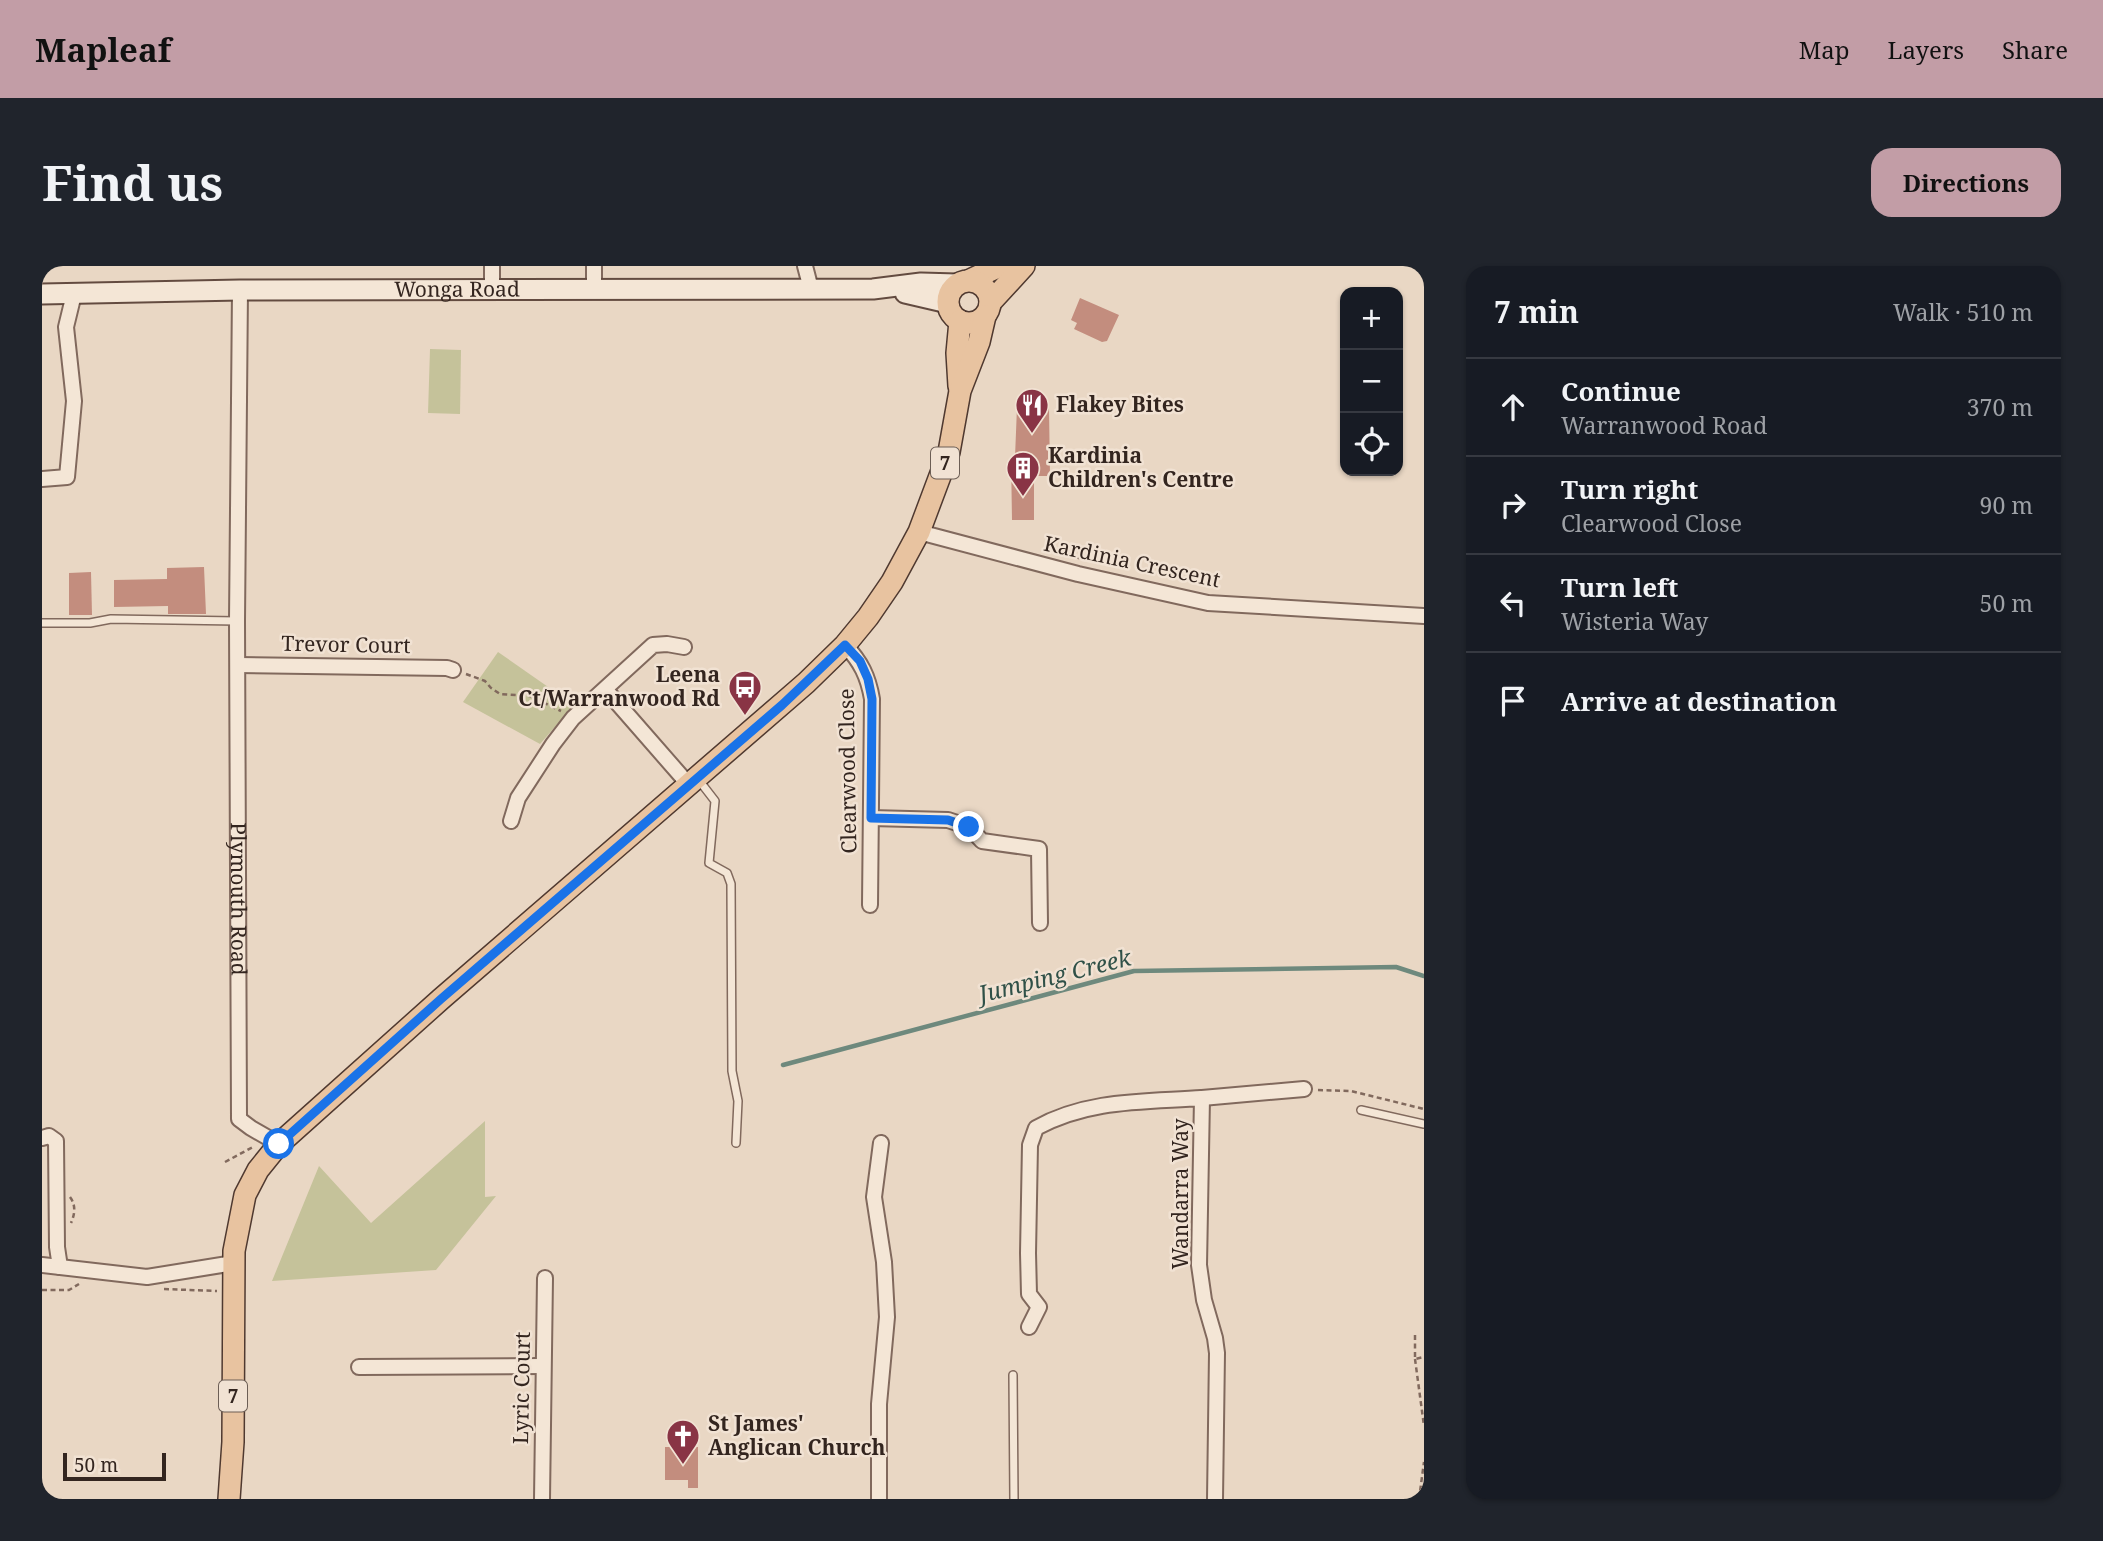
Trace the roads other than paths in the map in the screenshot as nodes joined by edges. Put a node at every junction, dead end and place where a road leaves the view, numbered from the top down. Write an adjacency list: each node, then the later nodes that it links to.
1 (492, 266): 8 (street)
2 (594, 266): 9 (street)
3 (805, 266): 6 (street)
4 (1000, 266): 12 (main road, Wonga Road)
5 (1024, 266): 13 (main road, 7)
6 (811, 289): 9 (main road, Wonga Road); 12 (main road, Wonga Road)
7 (240, 290): 8 (main road, Wonga Road); 11 (main road, Wonga Road); 18 (street, Plymouth Road)
8 (492, 290): 9 (main road, Wonga Road)
9 (594, 290)
10 (42, 294): 11 (main road, Wonga Road)
11 (74, 294): 15 (street)
12 (959, 297): 13 (main road); 13 (main road); 14 (main road, 7)
13 (987, 309): 14 (main road, 7)
14 (960, 391): 16 (main road, 7)
15 (42, 479)
16 (919, 532): 17 (street, Kardinia Crescent); 20 (main road, 7)
17 (1424, 616)
18 (237, 621): 19 (lane); 22 (street, Plymouth Road)
19 (42, 623)
20 (845, 645): 25 (main road, 7); 26 (street, Clearwood Close)
21 (684, 647): 24 (street)
22 (238, 665): 23 (street, Trevor Court); 35 (street, Plymouth Road)
23 (453, 670)
24 (606, 690): 25 (street); 27 (street)
25 (693, 781): 35 (main road, 7); 36 (lane)
26 (871, 818): 28 (street, Clearwood Close); 29 (street)
27 (511, 821)
28 (870, 905)
29 (1040, 923)
30 (1304, 1089): 31 (street, Wandarra Way)
31 (1202, 1098): 42 (street, Wandarra Way); 53 (street, Wandarra Way)
32 (1361, 1110): 33 (lane)
33 (1424, 1124)
34 (42, 1138): 40 (street)
35 (272, 1140): 38 (main road, 7)
36 (736, 1143)
37 (881, 1143): 51 (street)
38 (234, 1263): 40 (street); 46 (main road, 7)
39 (42, 1265): 40 (street)
40 (60, 1267)
41 (545, 1278): 43 (street, Lyric Court)
42 (1029, 1327)
43 (543, 1366): 44 (street); 50 (street, Lyric Court)
44 (359, 1367)
45 (1013, 1375): 52 (lane)
46 (231, 1473): 47 (main road, 7); 48 (main road, 7); 49 (street)
47 (220, 1499)
48 (229, 1499)
49 (237, 1499)
50 (542, 1499)
51 (879, 1499)
52 (1014, 1499)
53 (1215, 1499)

